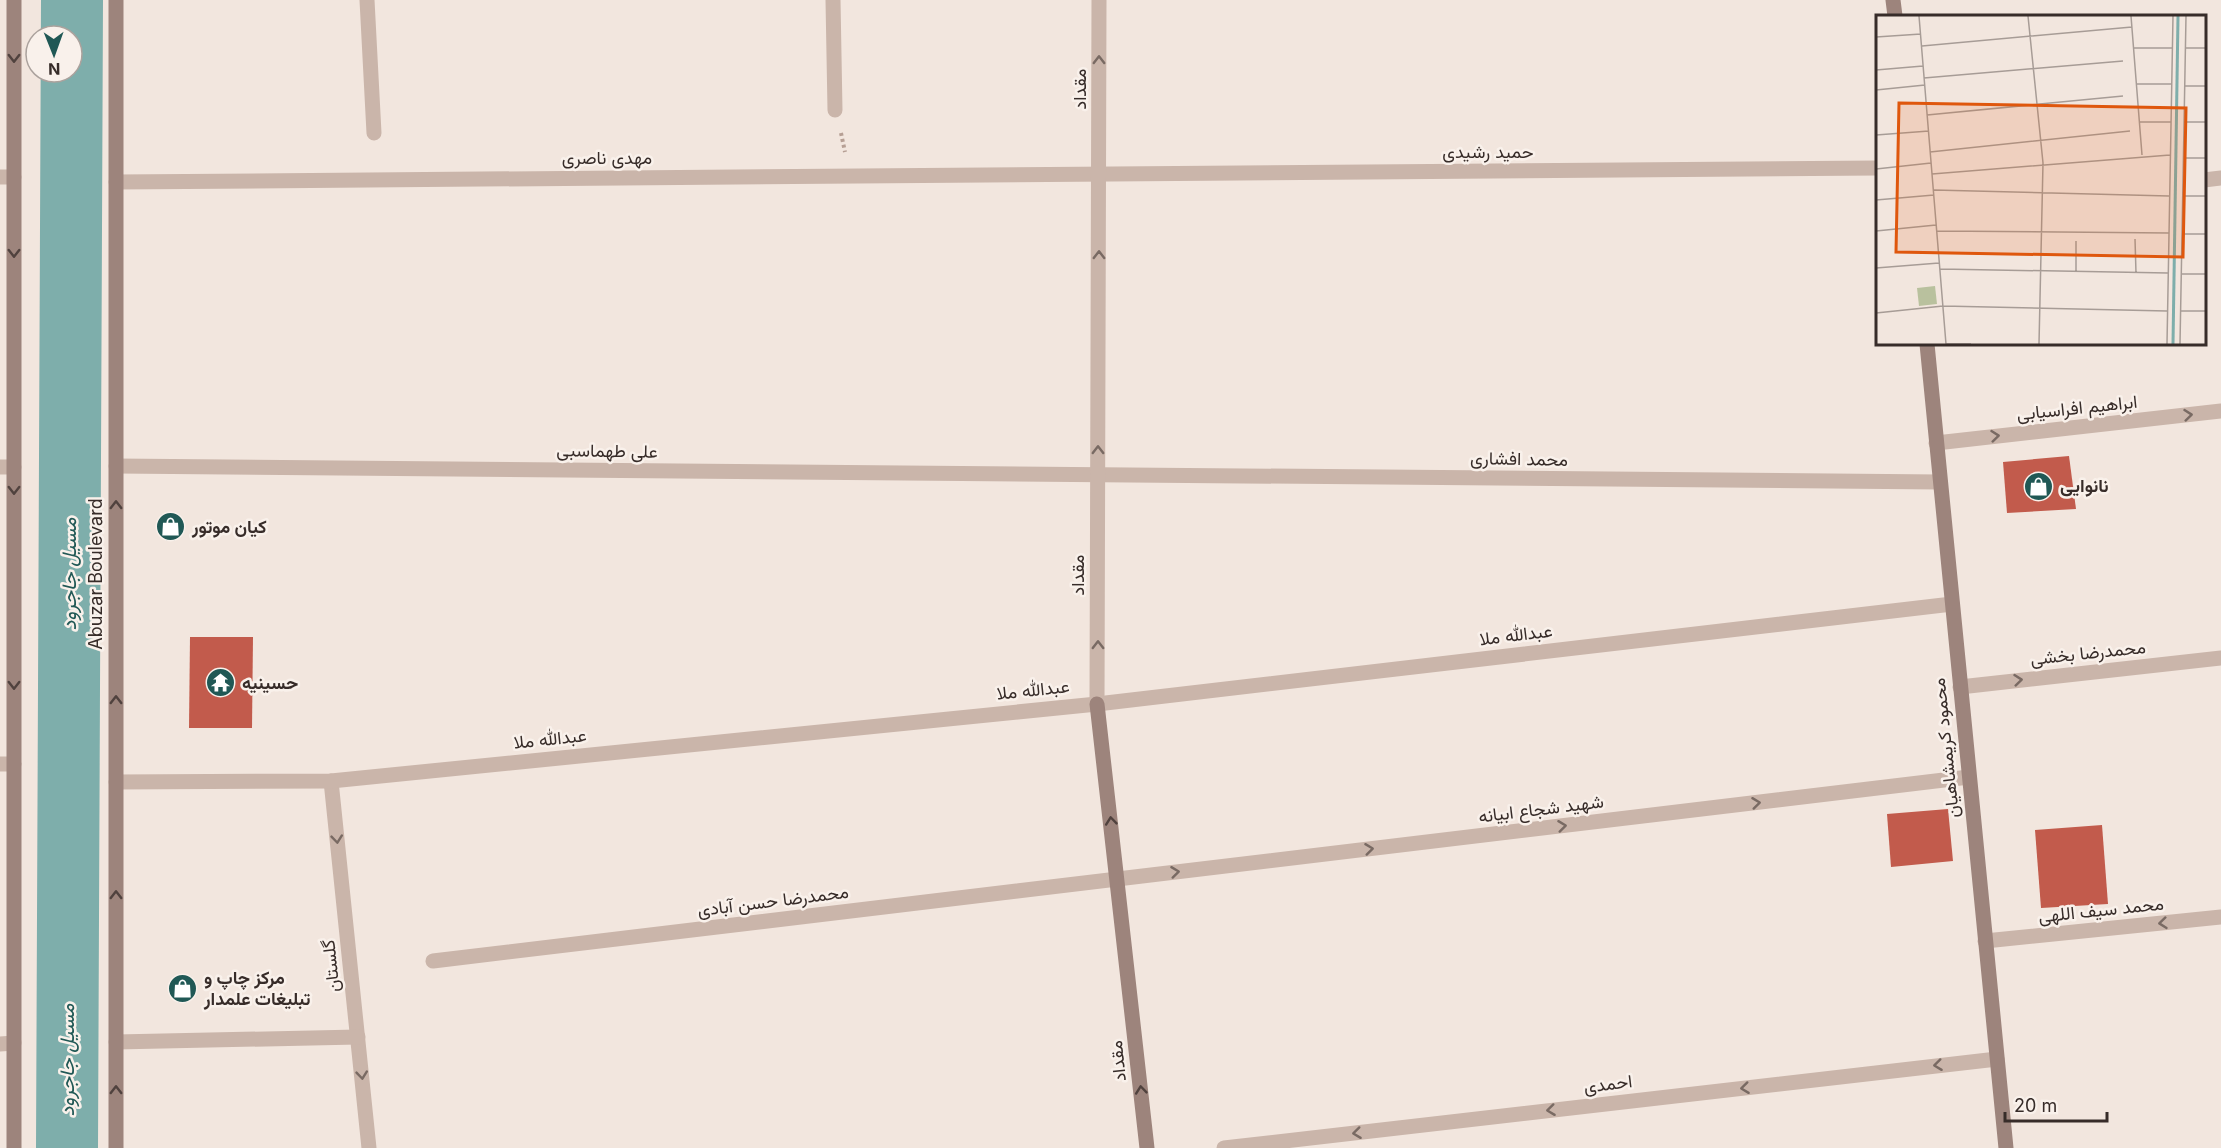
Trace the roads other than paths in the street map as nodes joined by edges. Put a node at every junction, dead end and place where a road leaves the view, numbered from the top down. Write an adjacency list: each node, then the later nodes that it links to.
1 (14, 0): 12 (main road, one-way to 12)
2 (116, 0): 15 (main road, Abuzar Boulevard)
3 (367, 0): 9 (street)
4 (833, 0): 8 (street)
5 (1099, 0): 11 (street, مقداد, one-way to 5)
6 (1893, 0): 7 (main road)
7 (1894, 15)
8 (835, 110)
9 (374, 133)
10 (1876, 168): 11 (street, حمید رشیدی)
11 (1099, 174): 15 (street, مهدی ناصری); 21 (street, مقداد, one-way to 11)
12 (7, 177): 20 (main road, one-way to 20)
13 (2221, 178): 14 (street)
14 (2206, 180)
15 (116, 182): 19 (main road, Abuzar Boulevard)
16 (1927, 345): 18 (main road, محمود کریمشاهیان)
17 (2221, 411): 18 (street, ابراهیم افراسیابی, one-way to 17)
18 (1936, 443): 22 (main road, محمود کریمشاهیان)
19 (116, 466): 21 (street, علی طهماسبی); 30 (main road, Abuzar Boulevard, one-way to 19)
20 (7, 467): 27 (main road, one-way to 27)
21 (1098, 475): 22 (street, محمد افشاری); 26 (street, مقداد, one-way to 21)
22 (1940, 482): 23 (main road, محمود کریمشاهیان)
23 (1952, 604): 25 (main road, محمود کریمشاهیان); 26 (street, عبدالله ملا)
24 (2221, 658): 25 (street, محمدرضا بخشی, one-way to 24)
25 (1960, 687): 28 (main road, محمود کریمشاهیان)
26 (1097, 704): 29 (street, عبدالله ملا); 31 (main road, مقداد, one-way to 26)
27 (7, 764): 37 (main road)
28 (1969, 777): 31 (street, شهید شجاع ابیانه, one-way to 28); 33 (main road, محمود کریمشاهیان)
29 (331, 781): 30 (street, عبدالله ملا); 35 (street, گلستان, one-way to 35)
30 (116, 782): 36 (main road, Abuzar Boulevard, one-way to 30)
31 (1117, 879): 34 (street, محمدرضا حسن آبادی); 42 (main road, مقداد, one-way to 31)
32 (2221, 917): 33 (street, محمد سیف اللهی, one-way to 33)
33 (1985, 941): 38 (main road, محمود کریمشاهیان)
34 (433, 962)
35 (358, 1037): 36 (street); 41 (street, گلستان, one-way to 41)
36 (116, 1042): 40 (main road, Abuzar Boulevard, one-way to 36)
37 (7, 1044): 39 (main road)
38 (1997, 1059): 43 (street, احمدی, one-way to 43); 44 (main road, محمود کریمشاهیان)
39 (14, 1148)
40 (116, 1148)
41 (369, 1148)
42 (1147, 1148)
43 (1224, 1148)
44 (2006, 1148)

